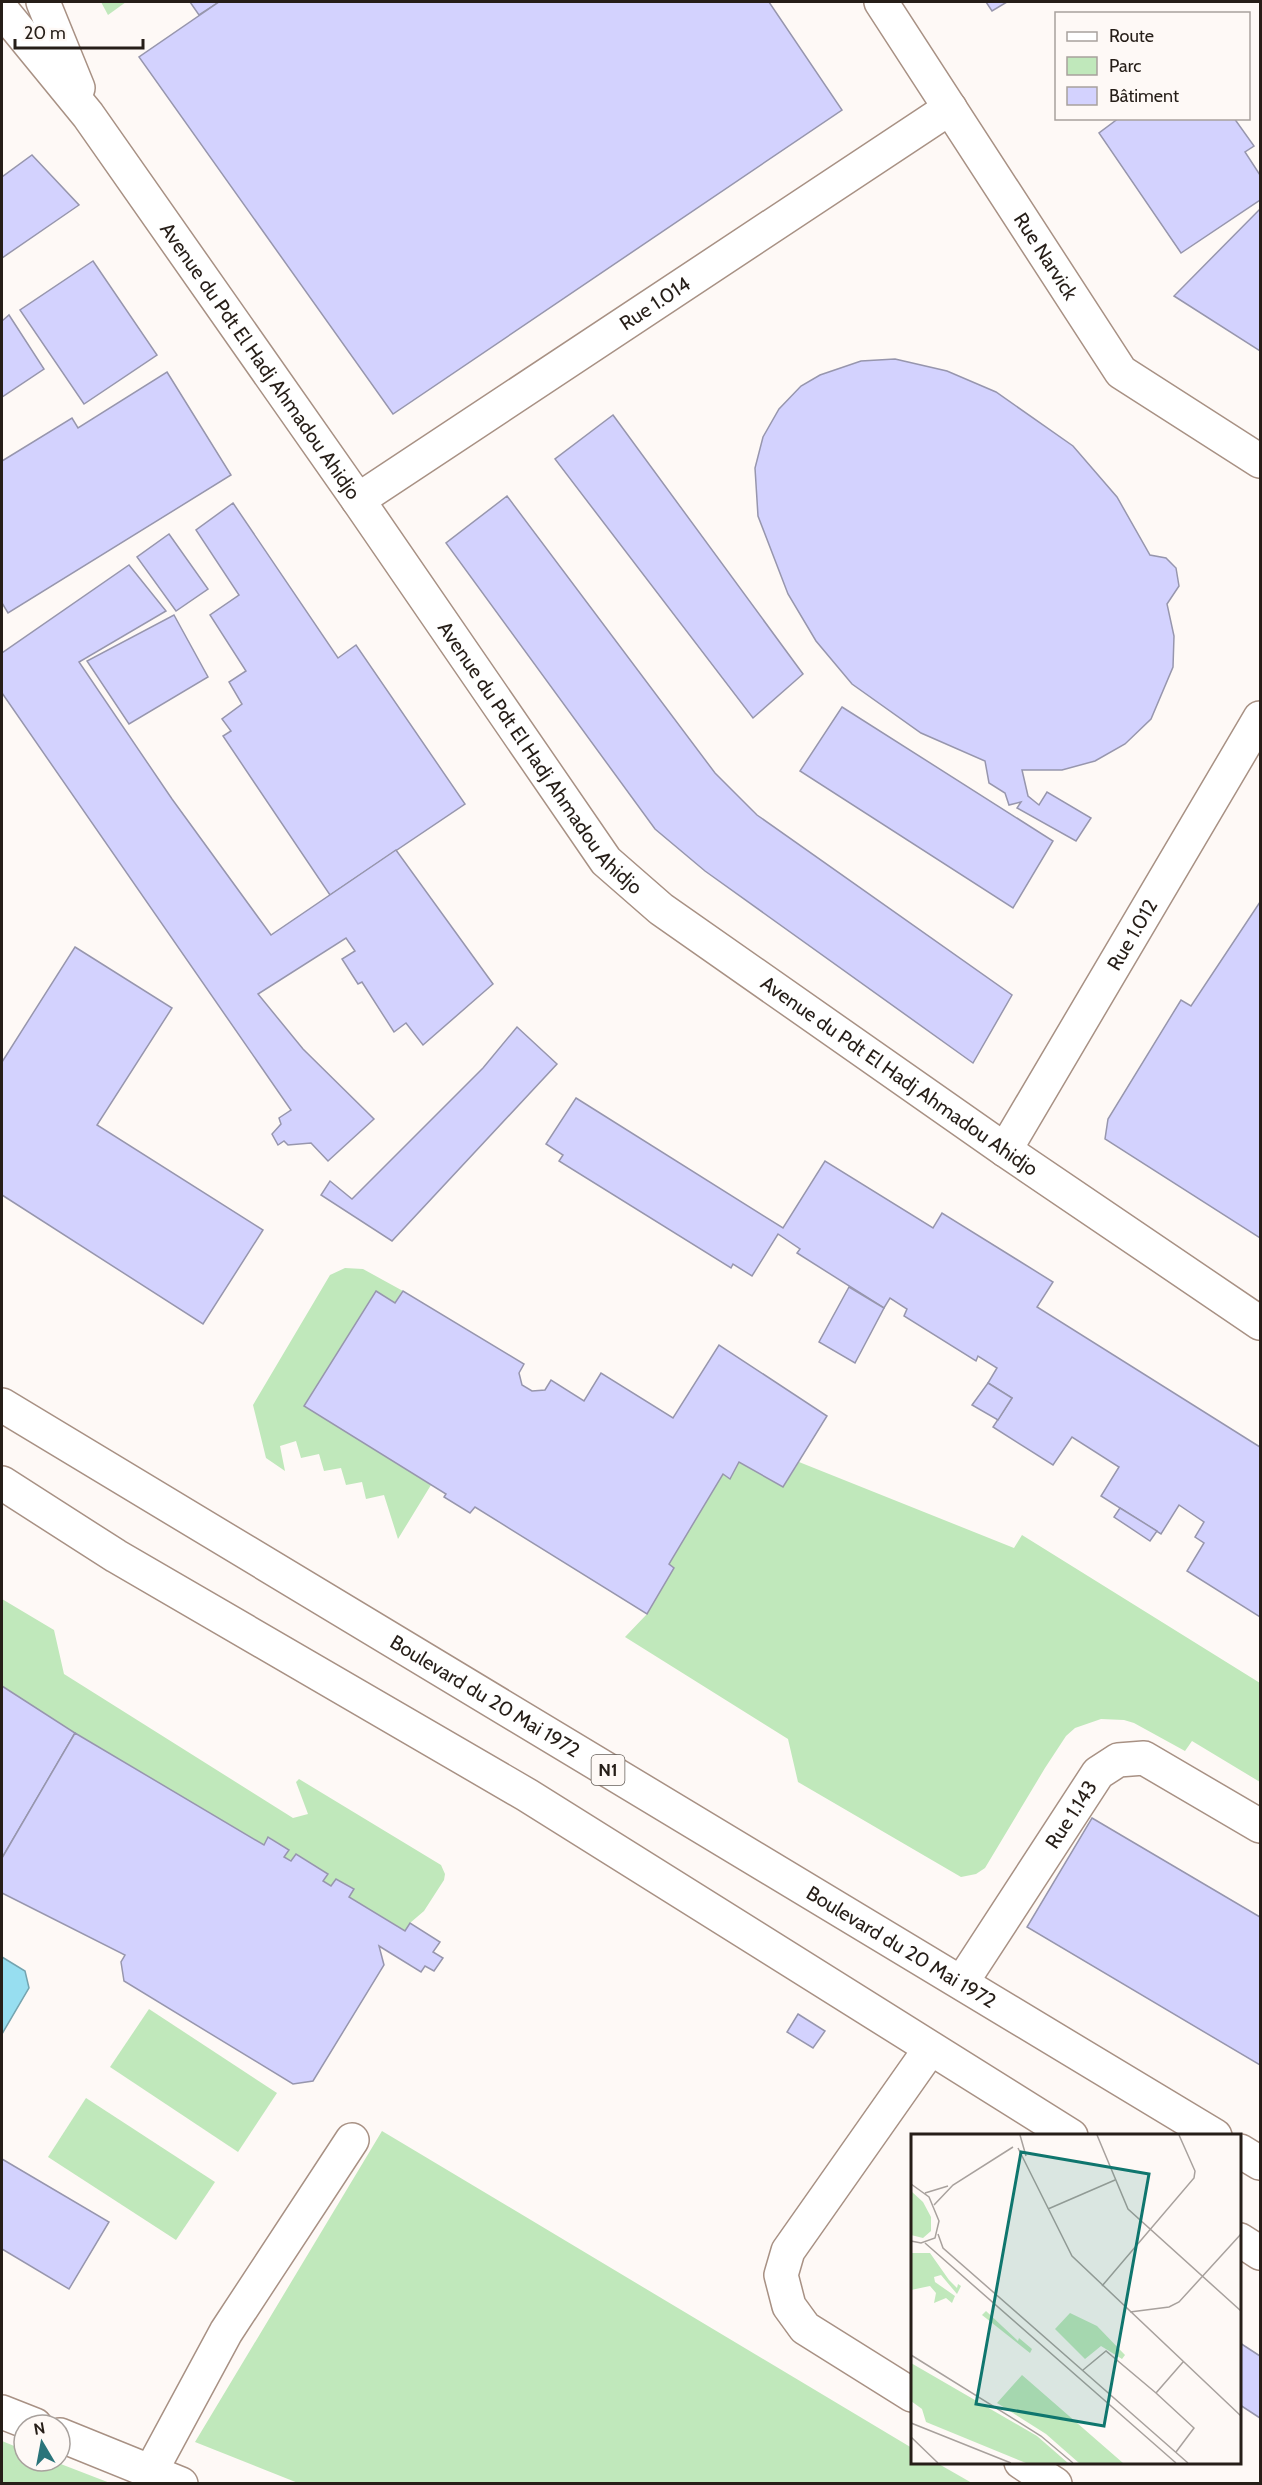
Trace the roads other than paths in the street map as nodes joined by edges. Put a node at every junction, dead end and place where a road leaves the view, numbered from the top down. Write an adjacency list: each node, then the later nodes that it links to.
1 (43, 2): 5 (main road)
2 (881, 2): 4 (main road, Rue Narvick)
3 (2, 10): 5 (main road, Avenue du Pdt El Hadj Ahmadou Ahidjo)
4 (950, 108): 6 (main road, Rue Narvick); 7 (main road, Rue 1.014)
5 (88, 115): 7 (main road, Avenue du Pdt El Hadj Ahmadou Ahidjo)
6 (1260, 461)
7 (358, 500): 9 (main road, Avenue du Pdt El Hadj Ahmadou Ahidjo)
8 (1260, 718): 9 (main road, Rue 1.012)
9 (1005, 1150): 10 (main road, Avenue du Pdt El Hadj Ahmadou Ahidjo)
10 (1260, 1323)
11 (2, 1405): 14 (main road, Boulevard du 20 Mai 1972 / N1)
12 (2, 1483): 15 (main road)
13 (1260, 1826): 14 (main road, Rue 1.143)
14 (962, 1982): 17 (main road, Boulevard du 20 Mai 1972 / N1)
15 (930, 2049): 16 (main road); 23 (main road)
16 (1068, 2134)
17 (1212, 2134)
18 (352, 2140): 26 (main road)
19 (1241, 2152): 20 (main road)
20 (1260, 2163)
21 (1241, 2241): 22 (main road)
22 (1260, 2253)
23 (911, 2394)
24 (72, 2440): 26 (main road)
25 (1024, 2464): 28 (main road)
26 (151, 2471): 27 (main road)
27 (181, 2484)
28 (1055, 2484)

